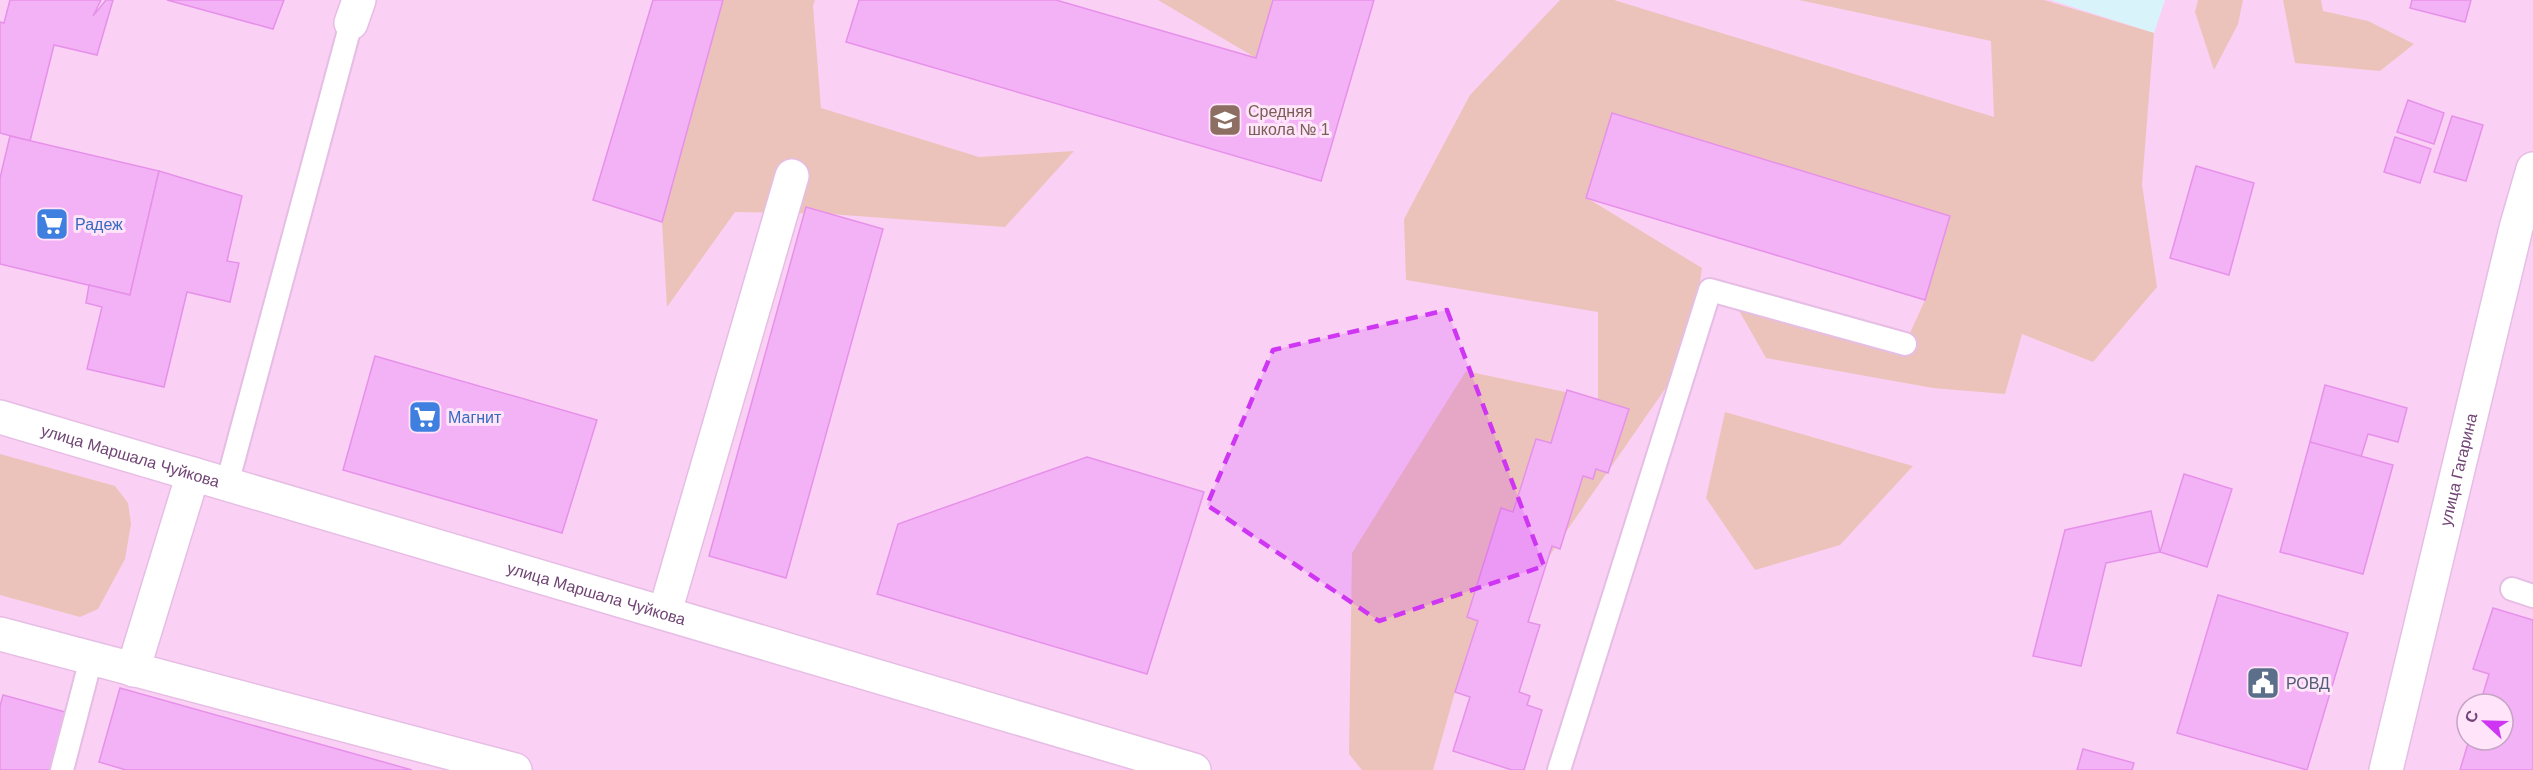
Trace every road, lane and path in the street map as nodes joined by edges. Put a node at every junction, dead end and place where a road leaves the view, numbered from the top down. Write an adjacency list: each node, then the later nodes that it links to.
1 (355, 12): 7 (lane)
2 (2533, 169): 16 (street, улица Гагарина)
3 (792, 176): 8 (street)
4 (1905, 344): 15 (lane)
5 (0, 417): 6 (street, улица Маршала Чуйкова)
6 (193, 474): 7 (street, улица Маршала Чуйкова); 11 (street)
7 (227, 484): 8 (street, улица Маршала Чуйкова)
8 (665, 612): 14 (street, улица Маршала Чуйкова)
9 (0, 634): 10 (street)
10 (91, 659): 11 (street); 12 (lane)
11 (133, 670): 13 (street)
12 (62, 770)
13 (515, 770)
14 (1194, 770)
15 (1559, 770)
16 (2386, 770)

